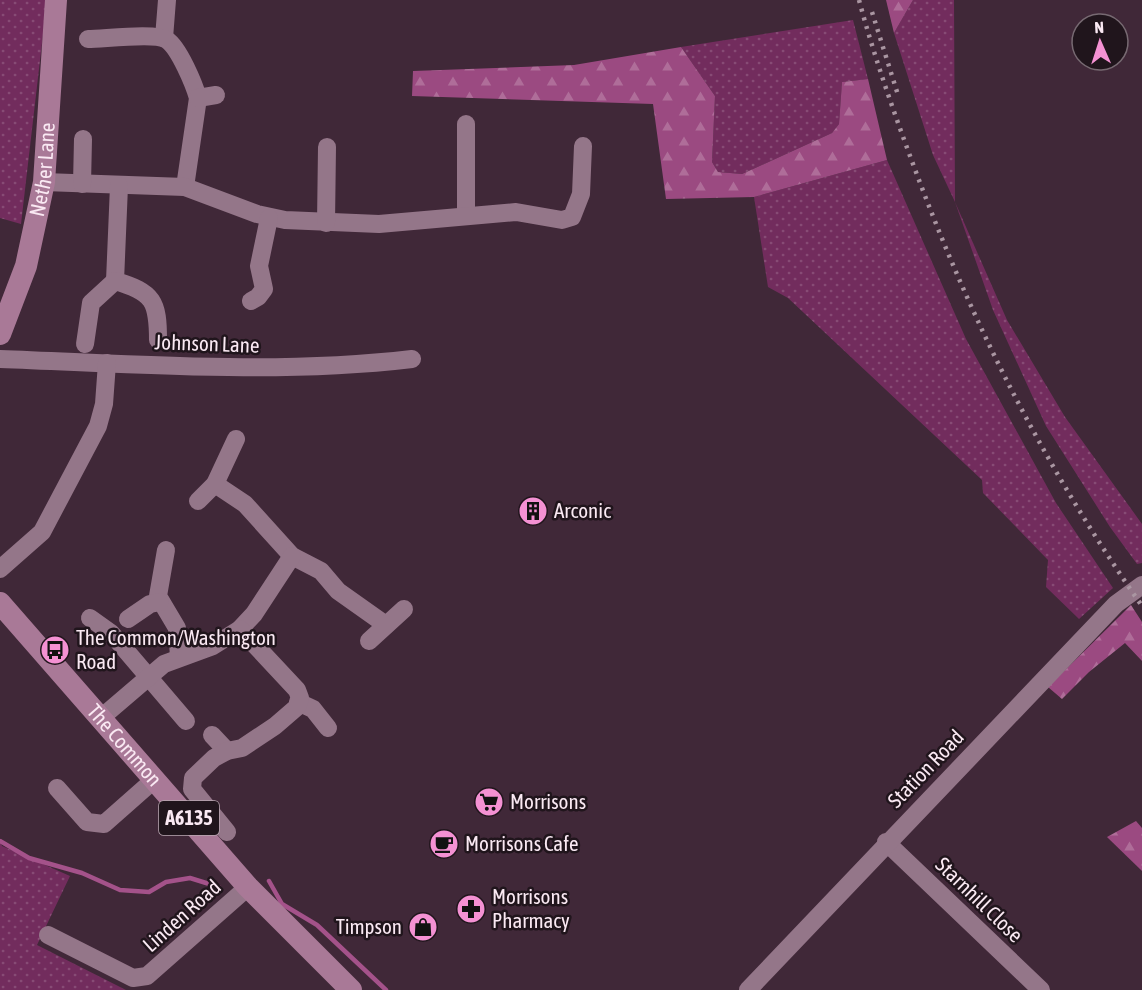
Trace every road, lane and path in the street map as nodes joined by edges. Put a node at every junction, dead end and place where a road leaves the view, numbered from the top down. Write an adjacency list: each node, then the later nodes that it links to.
1 (56, 0): 9 (main road, Nether Lane)
2 (166, 0): 3 (street)
3 (164, 38): 4 (street); 12 (street)
4 (88, 39)
5 (466, 124): 13 (street)
6 (83, 139): 10 (street)
7 (583, 146): 13 (street)
8 (327, 147): 15 (street)
9 (44, 182): 10 (street); 18 (main road, Nether Lane)
10 (82, 184): 11 (street)
11 (119, 186): 12 (street); 16 (street)
12 (185, 187): 14 (street)
13 (466, 214): 15 (street)
14 (269, 218): 15 (street); 17 (street)
15 (326, 223)
16 (116, 281): 19 (street); 20 (street)
17 (251, 300)
18 (0, 334)
19 (158, 340)
20 (85, 344)
21 (412, 359): 23 (street, Johnson Lane)
22 (0, 360): 23 (street, Johnson Lane)
23 (107, 363): 29 (street)
24 (236, 439): 25 (street)
25 (214, 484): 26 (street); 28 (street)
26 (198, 501)
27 (166, 550): 31 (street)
28 (292, 556): 36 (street); 37 (street)
29 (0, 569)
30 (1142, 585): 50 (street, Station Road)
31 (160, 602): 35 (street); 39 (street)
32 (0, 603): 42 (main road, The Common / A6135)
33 (404, 609): 36 (street)
34 (90, 618): 40 (street)
35 (128, 620)
36 (386, 625): 38 (street)
37 (240, 629): 39 (street); 41 (street)
38 (369, 641)
39 (179, 657): 40 (street)
40 (149, 677): 42 (street); 43 (street)
41 (298, 702): 44 (street); 46 (street)
42 (102, 717): 47 (main road, The Common / A6135)
43 (186, 721)
44 (328, 728)
45 (212, 735): 46 (street)
46 (226, 751): 49 (street)
47 (155, 779): 48 (street); 51 (main road, The Common / A6135)
48 (57, 788)
49 (227, 832)
50 (886, 842): 55 (street, Station Road); 56 (street, Starnhill Close)
51 (248, 887): 53 (street, Linden Road); 54 (main road, The Common / A6135)
52 (48, 935): 53 (street, Linden Road)
53 (143, 984)
54 (351, 990)
55 (748, 990)
56 (1041, 990)

